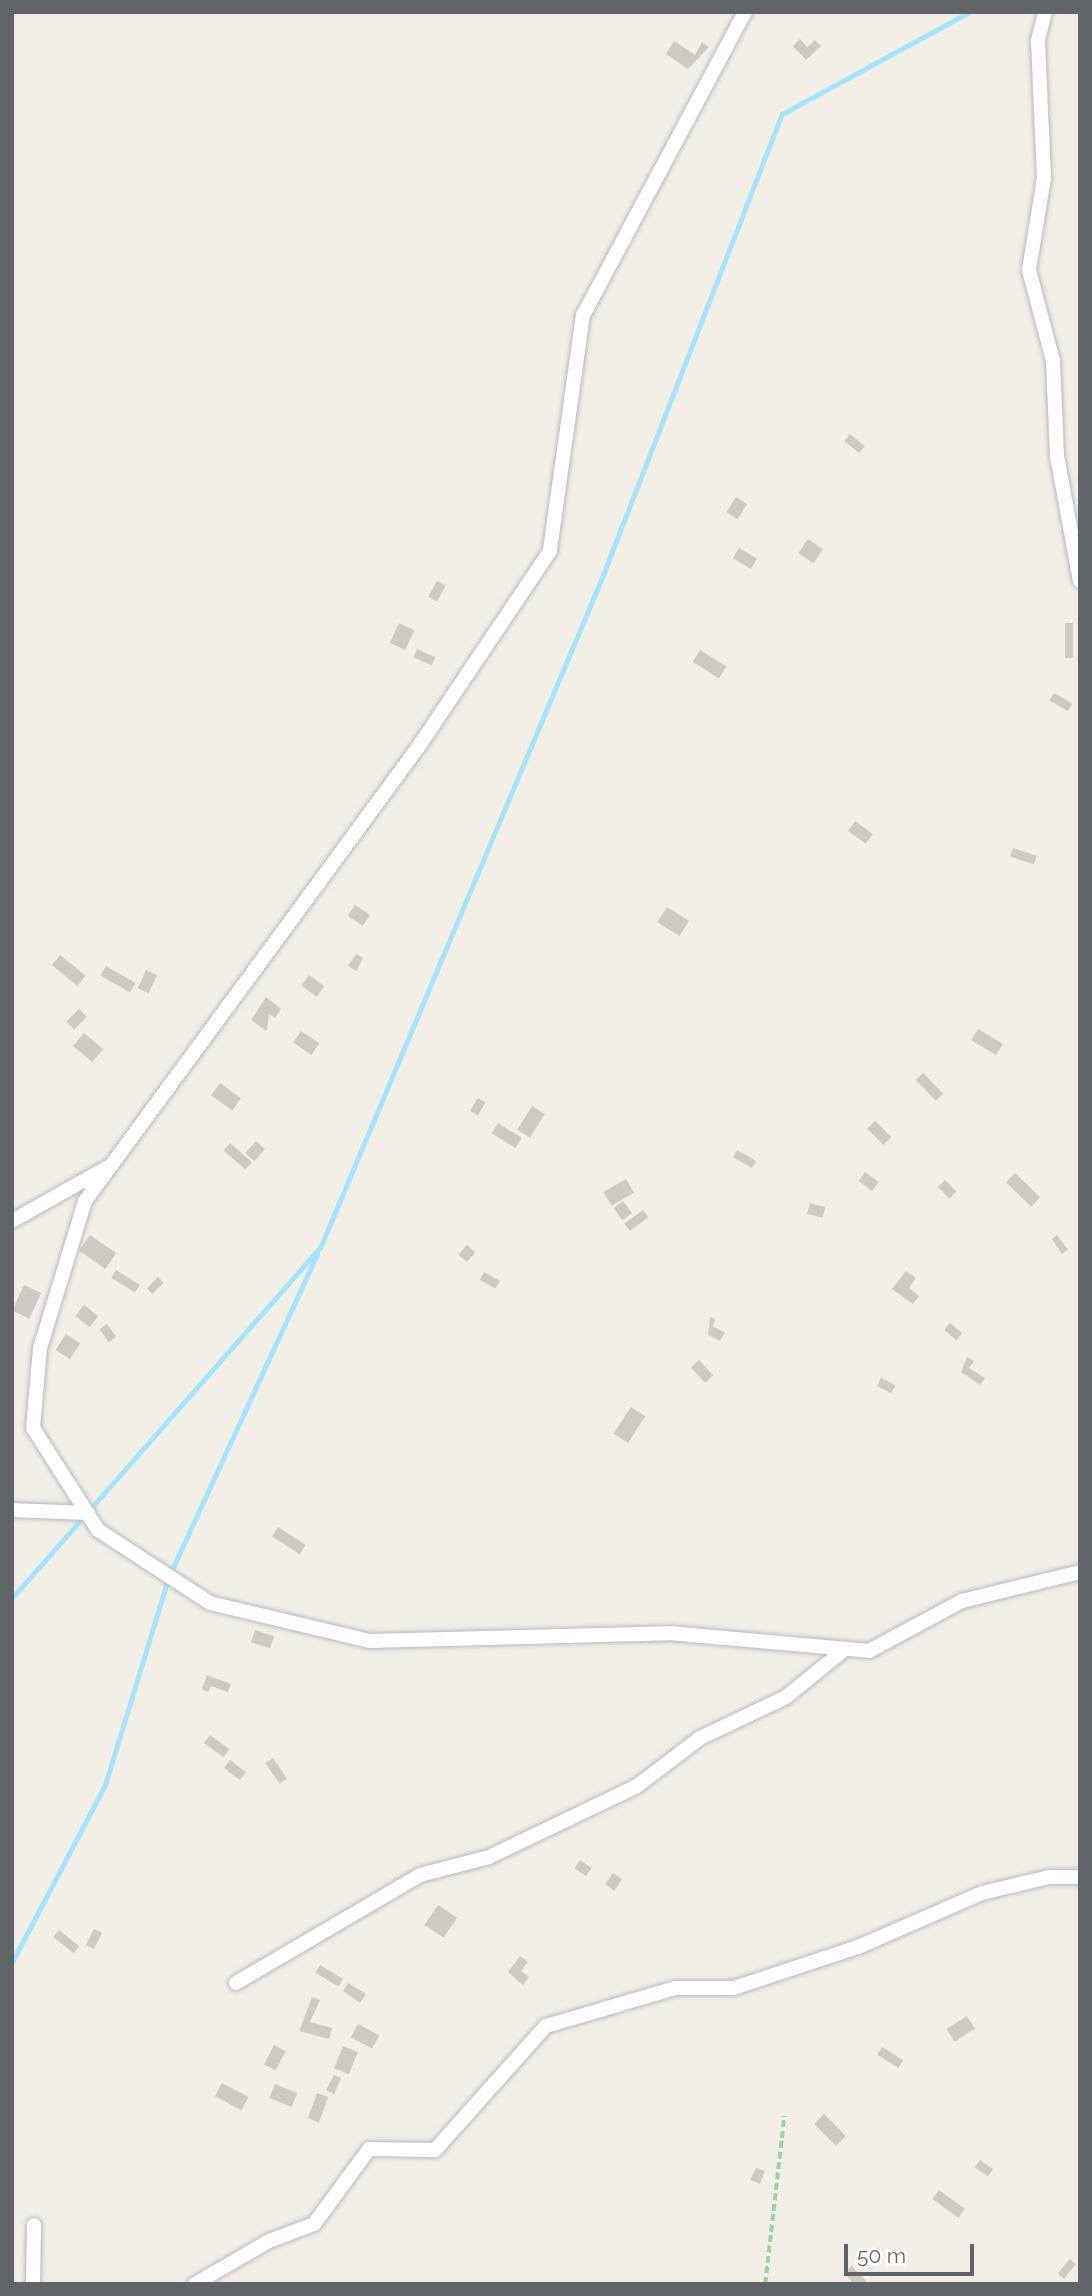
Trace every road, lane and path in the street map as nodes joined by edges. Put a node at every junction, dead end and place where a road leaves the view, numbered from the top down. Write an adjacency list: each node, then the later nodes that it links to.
1 (745, 12): 4 (street)
2 (1045, 12): 3 (street)
3 (1080, 581)
4 (113, 1163): 5 (street); 7 (street)
5 (12, 1221)
6 (12, 1510): 7 (street)
7 (88, 1513): 9 (street)
8 (1080, 1572): 9 (street)
9 (845, 1649): 11 (street)
10 (1080, 1877): 15 (street)
11 (236, 1983)
12 (784, 2116): 16 (path)
13 (34, 2225): 14 (street)
14 (33, 2284)
15 (195, 2284)
16 (765, 2284)

